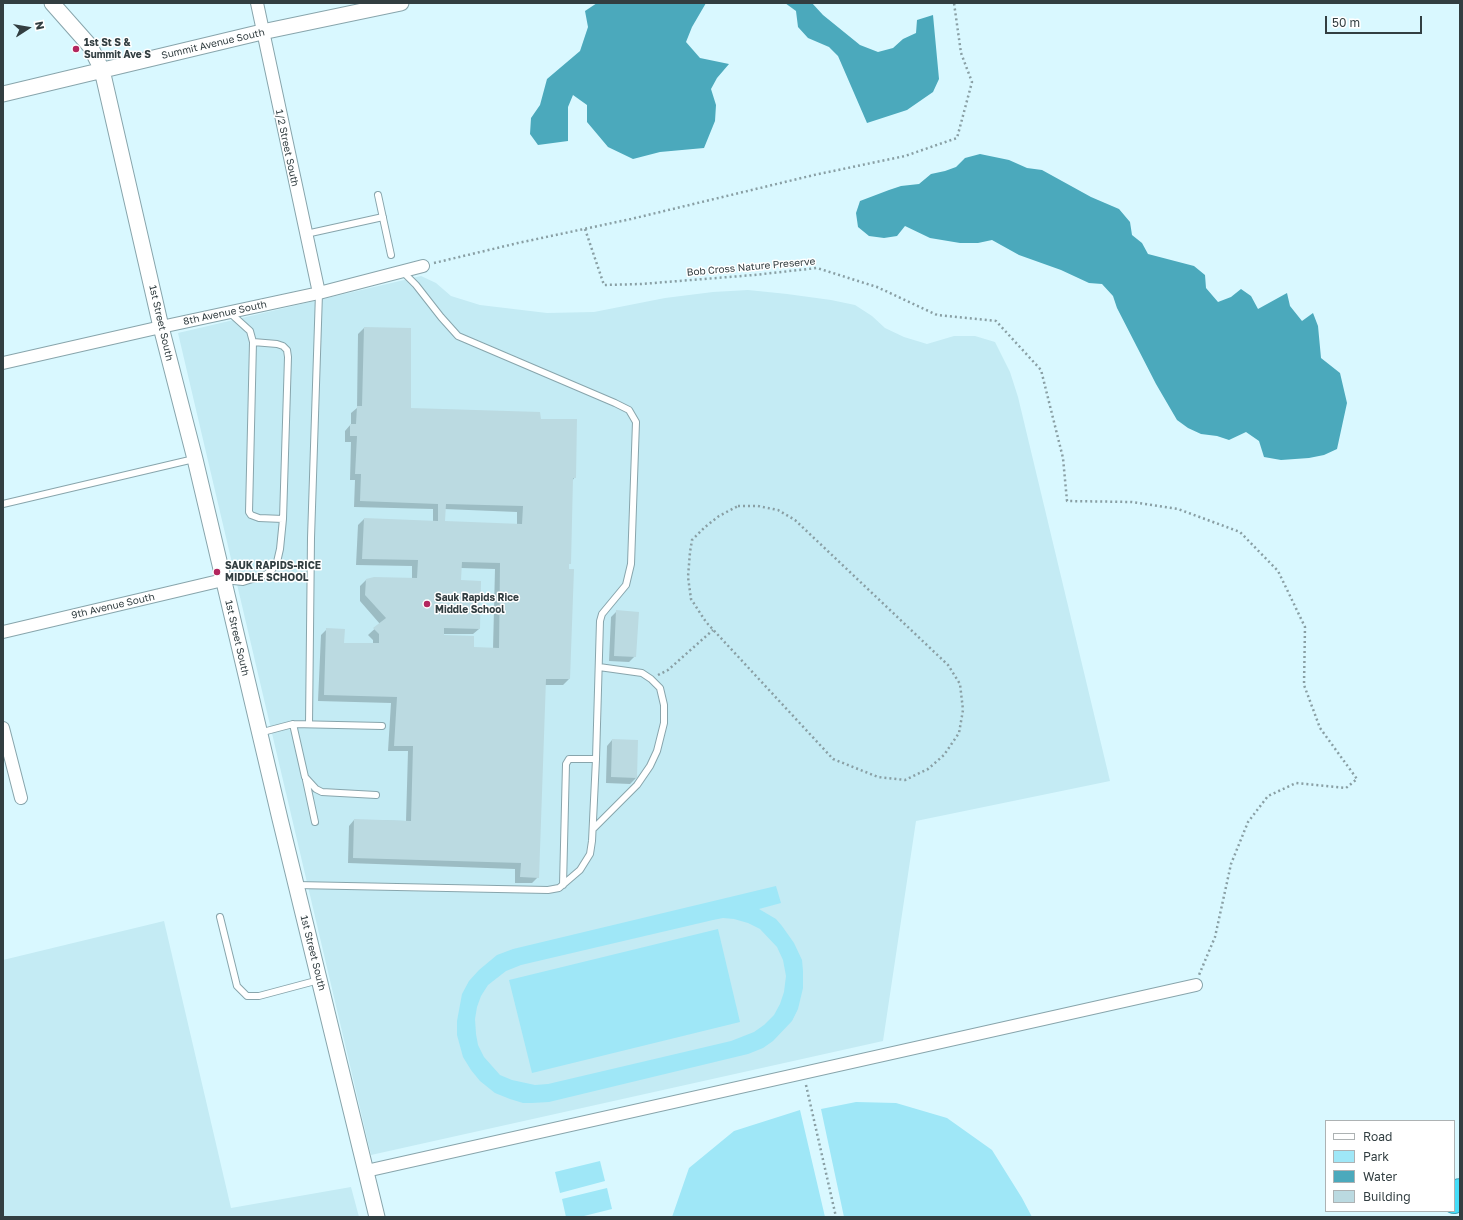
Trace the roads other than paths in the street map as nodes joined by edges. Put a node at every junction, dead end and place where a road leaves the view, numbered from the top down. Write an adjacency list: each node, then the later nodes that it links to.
1 (52, 3): 5 (street, 1st Street South)
2 (257, 3): 4 (street, 1/2 Street South)
3 (401, 3): 4 (street, Summit Avenue South)
4 (262, 32): 5 (street, Summit Avenue South); 9 (street, 1/2 Street South)
5 (102, 70): 6 (street, Summit Avenue South); 15 (street, 1st Street South)
6 (3, 94)
7 (378, 195): 8 (lane)
8 (383, 217): 9 (lane); 10 (lane)
9 (306, 234): 13 (street, 1/2 Street South)
10 (391, 255)
11 (423, 266): 12 (street, 8th Avenue South)
12 (402, 271): 13 (street, 8th Avenue South); 23 (lane)
13 (319, 293): 14 (street, 8th Avenue South); 25 (lane)
14 (229, 312): 15 (street, 8th Avenue South); 16 (lane)
15 (161, 327): 17 (street, 8th Avenue South); 18 (street, 1st Street South)
16 (253, 342): 20 (lane); 20 (lane)
17 (3, 363)
18 (195, 459): 19 (lane); 21 (street, 1st Street South)
19 (3, 504)
20 (283, 519): 21 (lane)
21 (223, 580): 22 (street, 9th Avenue South); 28 (street, 1st Street South)
22 (3, 632)
23 (599, 667): 29 (lane); 34 (lane)
24 (294, 724): 25 (lane); 28 (lane); 30 (lane)
25 (309, 724): 26 (lane)
26 (382, 726)
27 (3, 728): 32 (street)
28 (260, 733): 35 (street, 1st Street South)
29 (596, 759): 34 (lane); 36 (lane)
30 (305, 777): 31 (lane); 33 (lane)
31 (376, 795)
32 (21, 798)
33 (315, 822)
34 (593, 829): 36 (lane)
35 (296, 885): 36 (lane); 38 (street, 1st Street South)
36 (563, 885)
37 (220, 918): 38 (lane)
38 (319, 980): 40 (street, 1st Street South)
39 (1196, 985): 40 (street)
40 (366, 1171): 43 (street, 1st Street South)
41 (1460, 1190): 42 (highway)
42 (1455, 1200)
43 (377, 1217)

